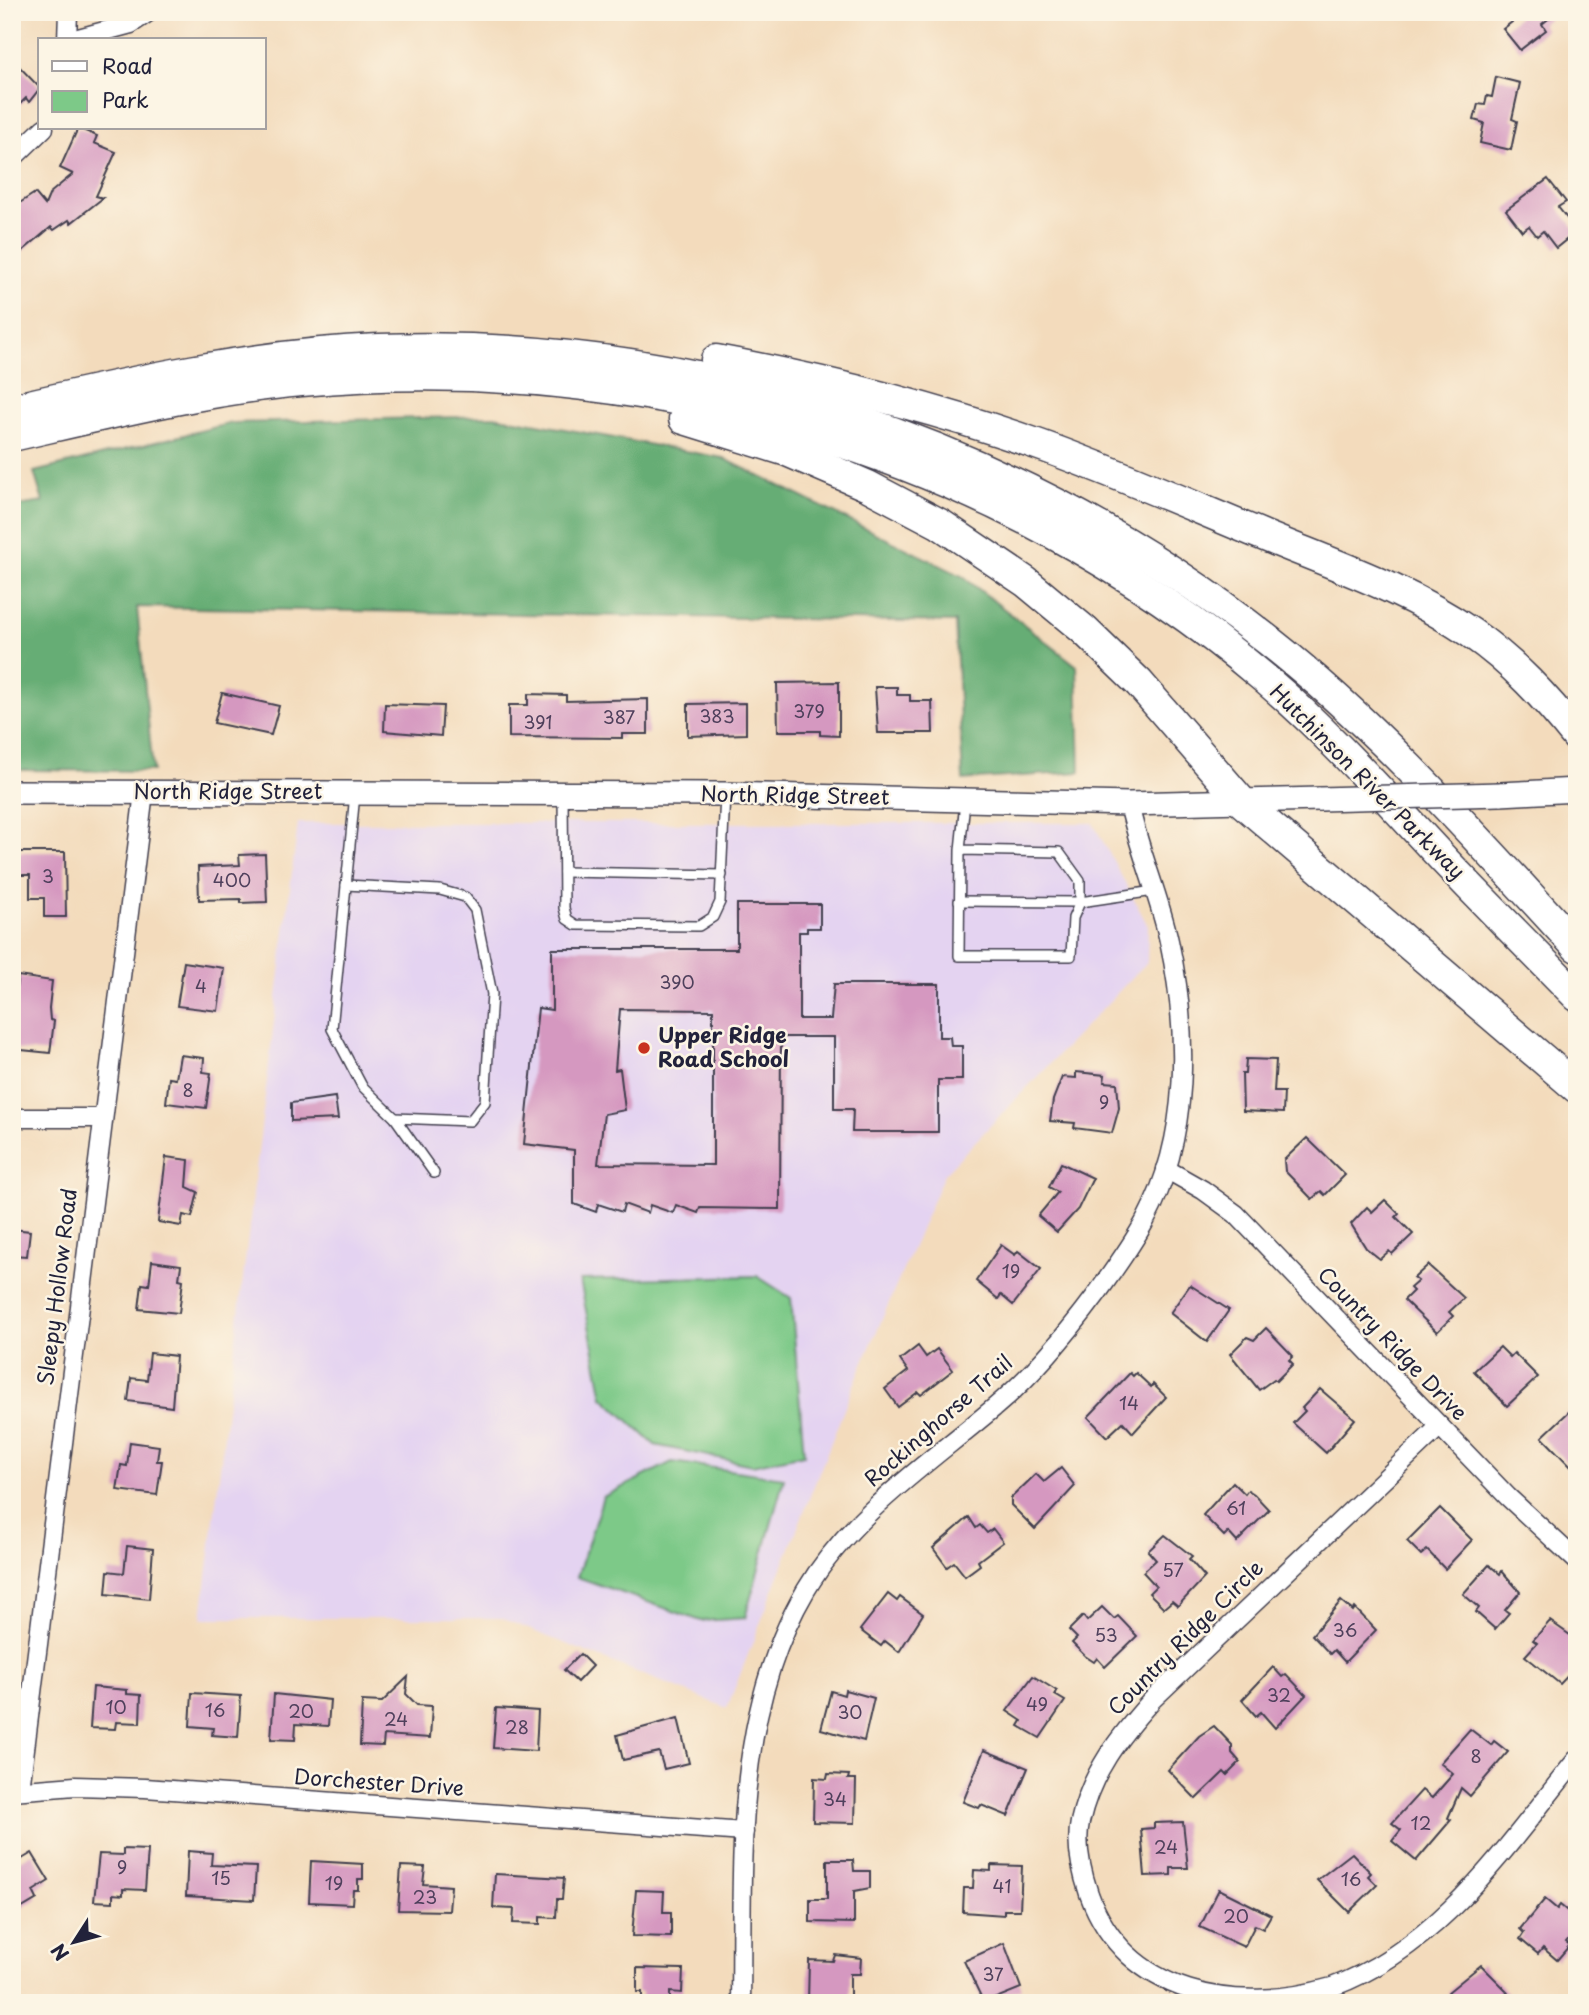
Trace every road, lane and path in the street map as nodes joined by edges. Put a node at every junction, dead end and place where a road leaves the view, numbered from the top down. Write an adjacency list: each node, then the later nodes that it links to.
1 (68, 12): 3 (street)
2 (149, 12): 4 (street)
3 (69, 38)
4 (77, 38)
5 (42, 130): 6 (street)
6 (12, 159)
7 (412, 362): 8 (highway, Hutchinson River Parkway); 9 (highway, Hutchinson River Parkway); 10 (highway); 18 (highway); 27 (highway, Hutchinson River Parkway); 28 (highway, Hutchinson River Parkway)
8 (12, 409)
9 (12, 436)
10 (1577, 737)
11 (1577, 790): 18 (street, North Ridge Street, bridge)
12 (12, 792): 13 (street, North Ridge Street)
13 (144, 792): 14 (street, North Ridge Street); 31 (street, Sleepy Hollow Road)
14 (355, 792): 15 (street, North Ridge Street); 23 (lane)
15 (563, 793): 16 (street, North Ridge Street); 21 (lane)
16 (726, 794): 17 (street, North Ridge Street); 22 (lane)
17 (965, 800): 19 (street, North Ridge Street); 20 (lane)
18 (1241, 801): 19 (street, North Ridge Street); 29 (highway)
19 (1129, 804): 24 (street, Rockinghorse Trail)
20 (960, 850): 25 (lane); 26 (lane)
21 (564, 872): 22 (lane); 22 (lane)
22 (722, 875)
23 (346, 885): 32 (lane); 32 (lane)
24 (1154, 891): 26 (lane); 33 (street, Rockinghorse Trail)
25 (959, 901): 26 (lane); 26 (lane)
26 (1080, 902)
27 (1577, 947)
28 (1577, 996)
29 (1577, 1088)
30 (12, 1118): 31 (street)
31 (102, 1118): 38 (street, Sleepy Hollow Road)
32 (395, 1118): 34 (lane)
33 (1166, 1169): 35 (street, Country Ridge Drive); 39 (street, Rockinghorse Trail)
34 (434, 1173)
35 (1440, 1426): 36 (street, Country Ridge Drive); 37 (street, Country Ridge Circle)
36 (1577, 1561)
37 (1577, 1759)
38 (16, 1790): 39 (street, Dorchester Drive)
39 (744, 1832): 40 (street, Rockinghorse Trail)
40 (741, 2003)

